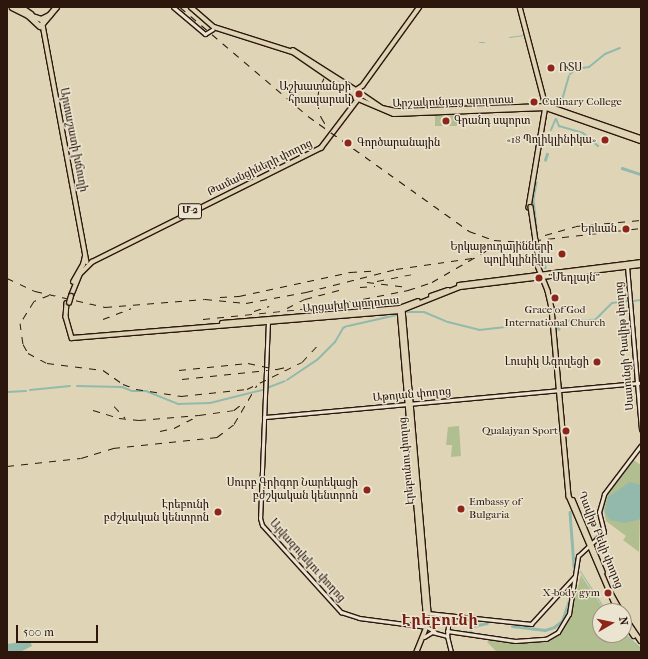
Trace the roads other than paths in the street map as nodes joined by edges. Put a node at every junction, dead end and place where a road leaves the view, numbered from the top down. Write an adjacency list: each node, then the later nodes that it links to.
1 (7, 7): 11 (highway)
2 (12, 7): 11 (highway, Արտաշատի խճուղի)
3 (16, 7): 11 (highway, Արտաշատի խճուղի)
4 (21, 7): 11 (highway)
5 (55, 7): 11 (highway); 12 (highway)
6 (173, 7): 13 (main road)
7 (191, 7): 13 (main road, Արշակունյաց պողոտա)
8 (194, 7): 13 (main road, Արշակունյաց պողոտա)
9 (421, 7): 15 (main road); 16 (main road)
10 (521, 7): 18 (main road)
11 (37, 18): 12 (highway, Արտաշատի խճուղի); 12 (highway, Արտաշատի խճուղի)
12 (40, 24): 22 (main road, Արտաշատի խճուղի)
13 (214, 27): 14 (main road, Արշակունյաց պողոտա)
14 (334, 78): 15 (main road, Արշակունյաց պողոտա); 17 (main road, Արշակունյաց պողոտա)
15 (357, 90): 16 (main road); 17 (main road)
16 (363, 94): 17 (main road); 19 (main road, Արշակունյաց պողոտա)
17 (356, 97): 19 (main road, Արշակունյաց պողոտա); 22 (main road, Թամանցիների փողոց / Մ-2)
18 (547, 107): 19 (main road, Արշակունյաց պողոտա); 20 (main road, Արշակունյաց պողոտա); 24 (main road, Դավիթ Բեկի փողոց, bridge)
19 (386, 111)
20 (640, 139)
21 (627, 263): 23 (main road, Արցախի պողոտա); 24 (main road, Արցախի պողոտա); 27 (main road, Սասունցի Դավիթ փողոց)
22 (86, 264): 26 (main road, Արցախի պողոտա, bridge)
23 (641, 264)
24 (543, 275): 25 (main road, Արցախի պողոտա); 28 (main road, Դավիթ Բեկի փողոց)
25 (401, 309): 26 (main road, Արցախի պողոտա); 29 (main road, Էրեբունու փողոց)
26 (268, 320): 30 (main road, Այվազովսկու փողոց)
27 (639, 383): 28 (main road, Աթոյան փողոց); 31 (main road, Սասունցի Դավիթ փողոց)
28 (561, 390): 29 (main road, Աթոյան փողոց); 33 (main road, Դավիթ Բեկի փողոց)
29 (410, 404): 30 (main road, Աթոյան փողոց); 36 (main road, Էրեբունու փողոց)
30 (264, 417): 38 (main road, Այվազովսկու փողոց)
31 (641, 429)
32 (641, 445): 33 (main road)
33 (590, 545): 34 (main road); 35 (main road, Դավիթ Բեկի փողոց)
34 (572, 583): 37 (main road); 42 (main road)
35 (616, 603)
36 (428, 613): 37 (main road); 38 (main road, Էրեբունու փողոց)
37 (449, 616): 42 (main road)
38 (427, 625): 40 (main road); 43 (main road)
39 (632, 628): 44 (main road)
40 (435, 632): 42 (main road); 43 (main road)
41 (632, 632): 45 (main road)
42 (446, 634): 47 (main road)
43 (424, 638): 46 (main road)
44 (641, 641)
45 (641, 644)
46 (417, 652)
47 (451, 652)

